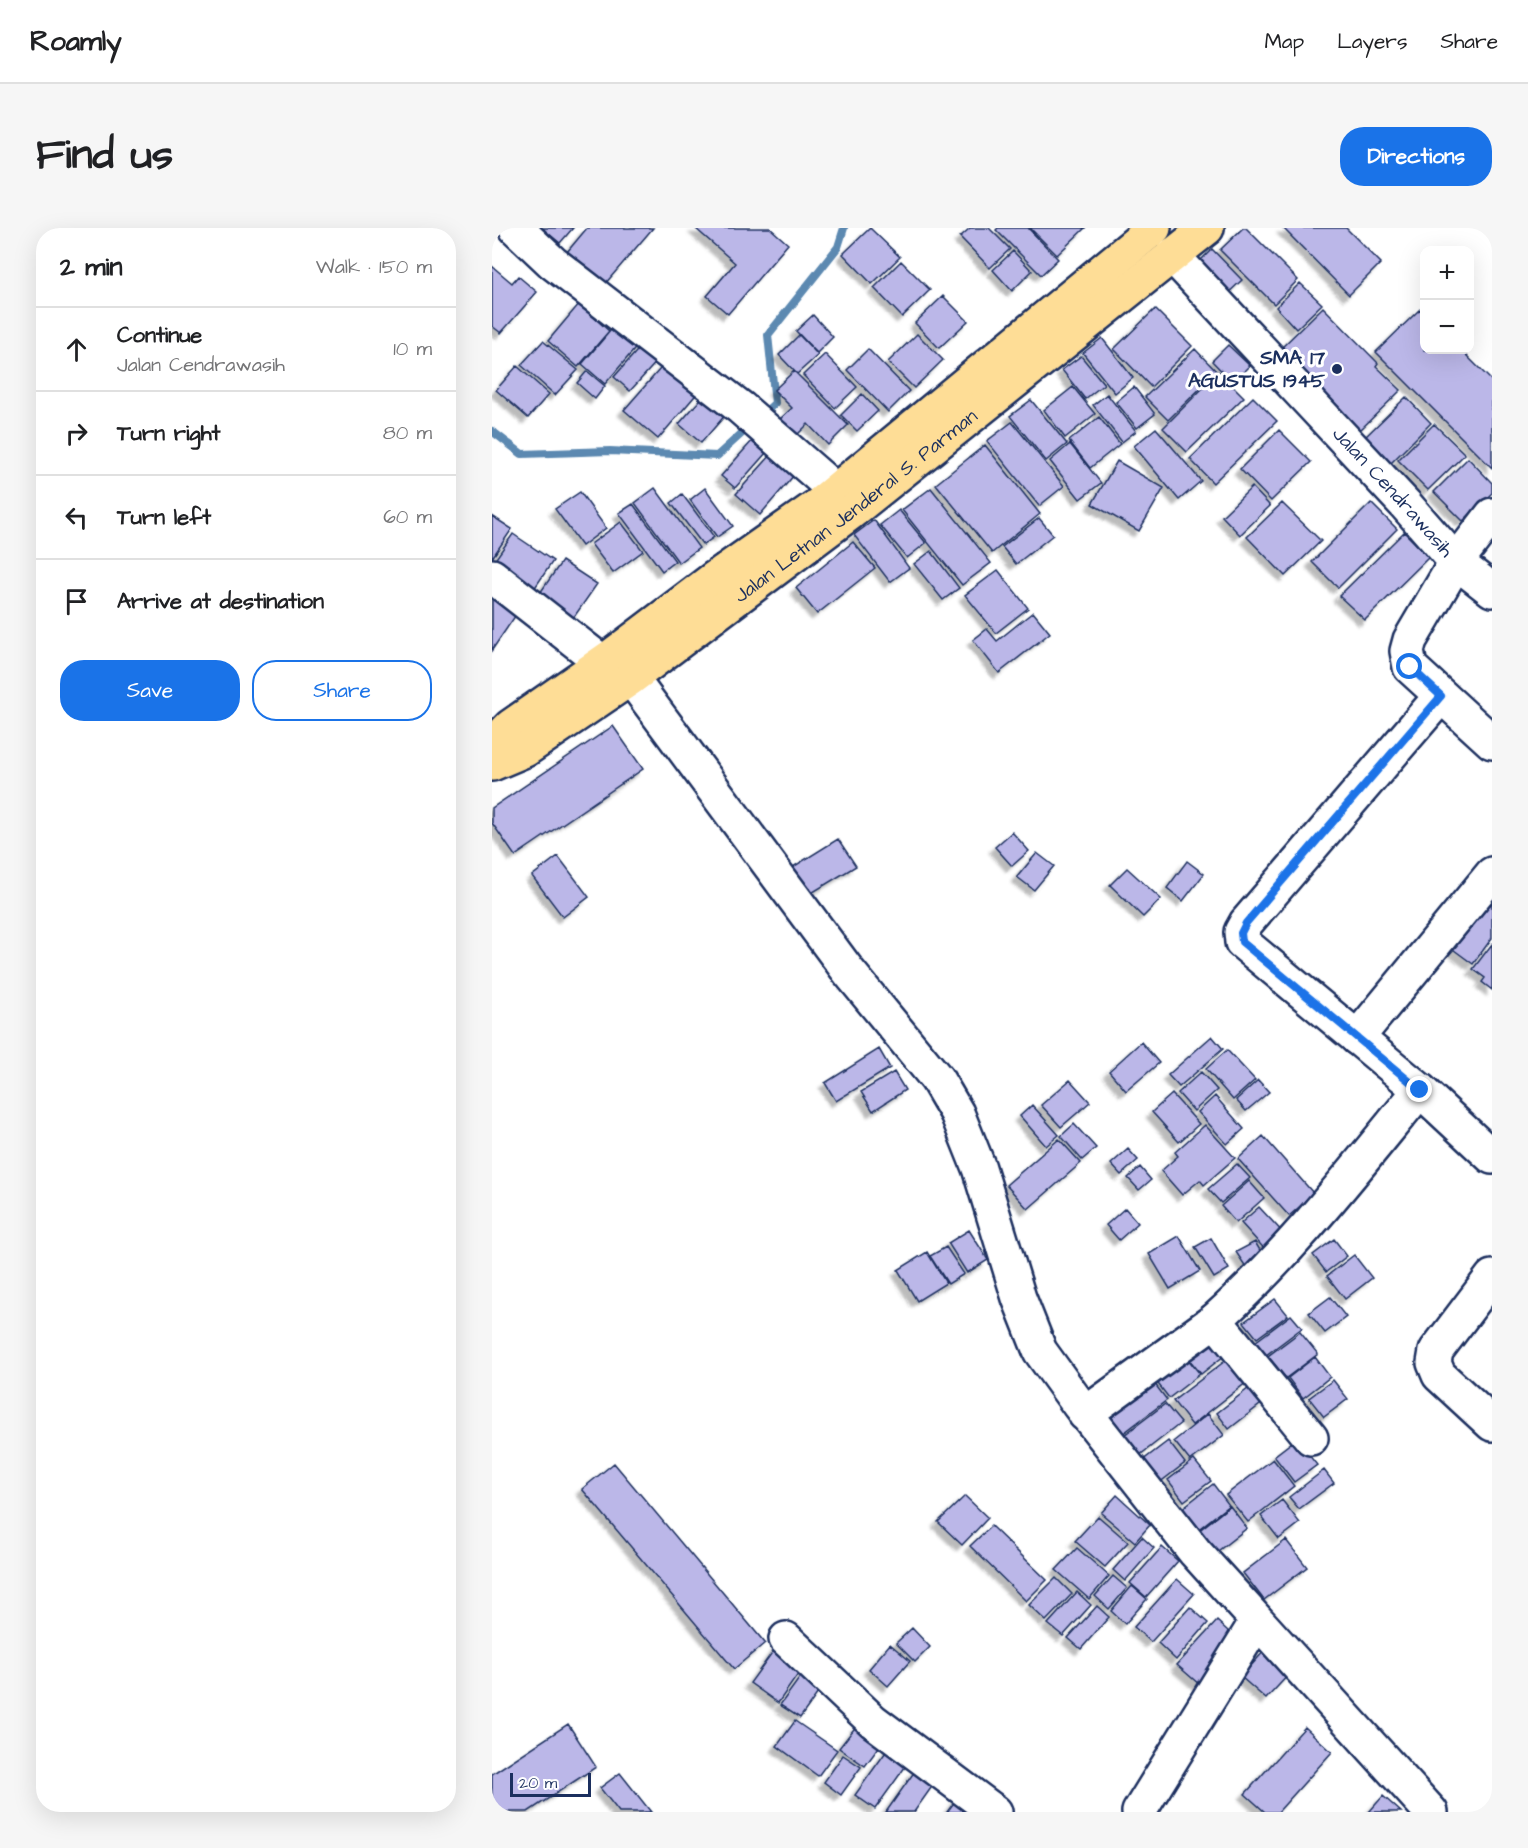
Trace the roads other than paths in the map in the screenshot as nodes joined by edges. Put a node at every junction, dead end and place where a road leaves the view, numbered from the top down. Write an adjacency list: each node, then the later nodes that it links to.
1 (516, 228): 5 (street)
2 (1154, 228): 5 (highway, Jalan Letnan Jenderal S. Parman)
3 (1207, 228): 4 (highway, Jalan Letnan Jenderal S. Parman)
4 (1172, 255): 7 (street, Jalan Cendrawasih); 11 (highway, Jalan Letnan Jenderal S. Parman)
5 (837, 491): 10 (highway, Jalan Letnan Jenderal S. Parman)
6 (1492, 515): 7 (street)
7 (1456, 562): 9 (street); 12 (street, Jalan Cendrawasih)
8 (492, 576): 10 (street)
9 (1492, 590)
10 (602, 662): 14 (highway, Jalan Letnan Jenderal S. Parman)
11 (631, 678): 15 (highway, Jalan Letnan Jenderal S. Parman); 22 (street)
12 (1441, 696): 13 (street, Jalan Cendrawasih); 17 (street)
13 (1492, 742)
14 (492, 745)
15 (492, 764)
16 (1492, 874): 17 (street)
17 (1357, 1038): 18 (street)
18 (1420, 1090): 19 (street); 21 (street)
19 (1492, 1157)
20 (1490, 1285): 23 (street)
21 (1215, 1320): 22 (street); 24 (street)
22 (1085, 1414): 25 (street)
23 (1492, 1424)
24 (1311, 1438)
25 (1257, 1621): 28 (street); 29 (street)
26 (786, 1640): 27 (street)
27 (996, 1812)
28 (1139, 1812)
29 (1431, 1812)

